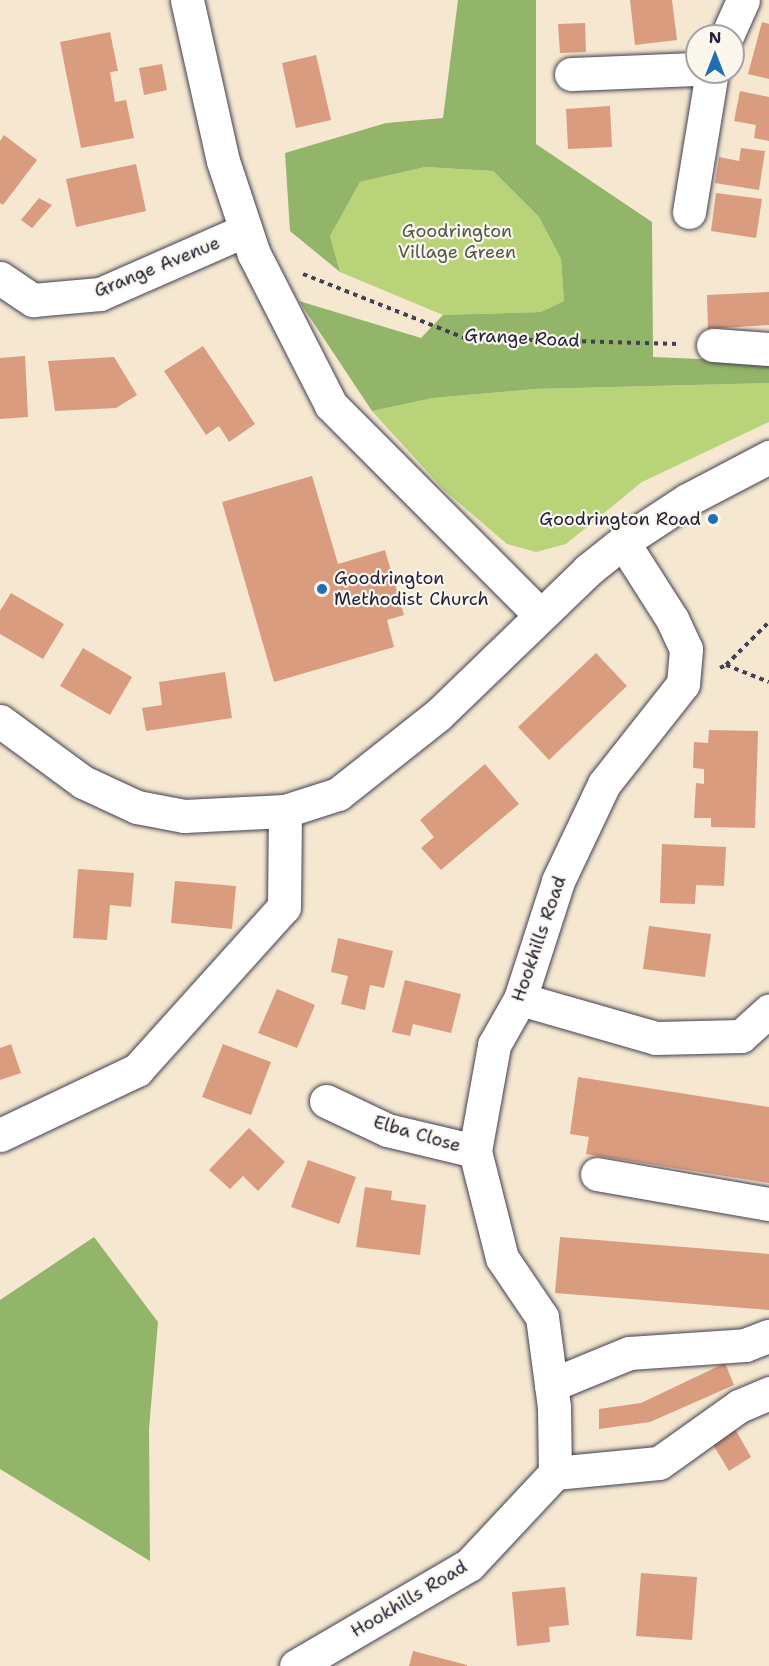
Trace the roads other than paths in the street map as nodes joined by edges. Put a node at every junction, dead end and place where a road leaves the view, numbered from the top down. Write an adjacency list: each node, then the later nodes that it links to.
1 (187, 0): 8 (street)
2 (743, 0): 3 (street)
3 (732, 24)
4 (685, 69): 5 (street)
5 (571, 74)
6 (710, 84): 7 (street)
7 (689, 212)
8 (250, 242): 9 (street, Grange Avenue); 14 (street)
9 (0, 278)
10 (713, 345): 11 (street)
11 (769, 349)
12 (769, 458): 13 (street)
13 (623, 542): 14 (street); 17 (street, Hookhills Road)
14 (540, 615): 16 (street)
15 (0, 722): 16 (street)
16 (285, 811): 20 (street)
17 (520, 999): 18 (street); 21 (street, Hookhills Road)
18 (769, 1011)
19 (326, 1101): 21 (street, Elba Close)
20 (0, 1135)
21 (475, 1151): 25 (street, Hookhills Road)
22 (597, 1174): 23 (street)
23 (769, 1204)
24 (769, 1336): 25 (street)
25 (551, 1385): 27 (street, Hookhills Road)
26 (769, 1393): 27 (street)
27 (555, 1473): 28 (street, Hookhills Road)
28 (296, 1666)

